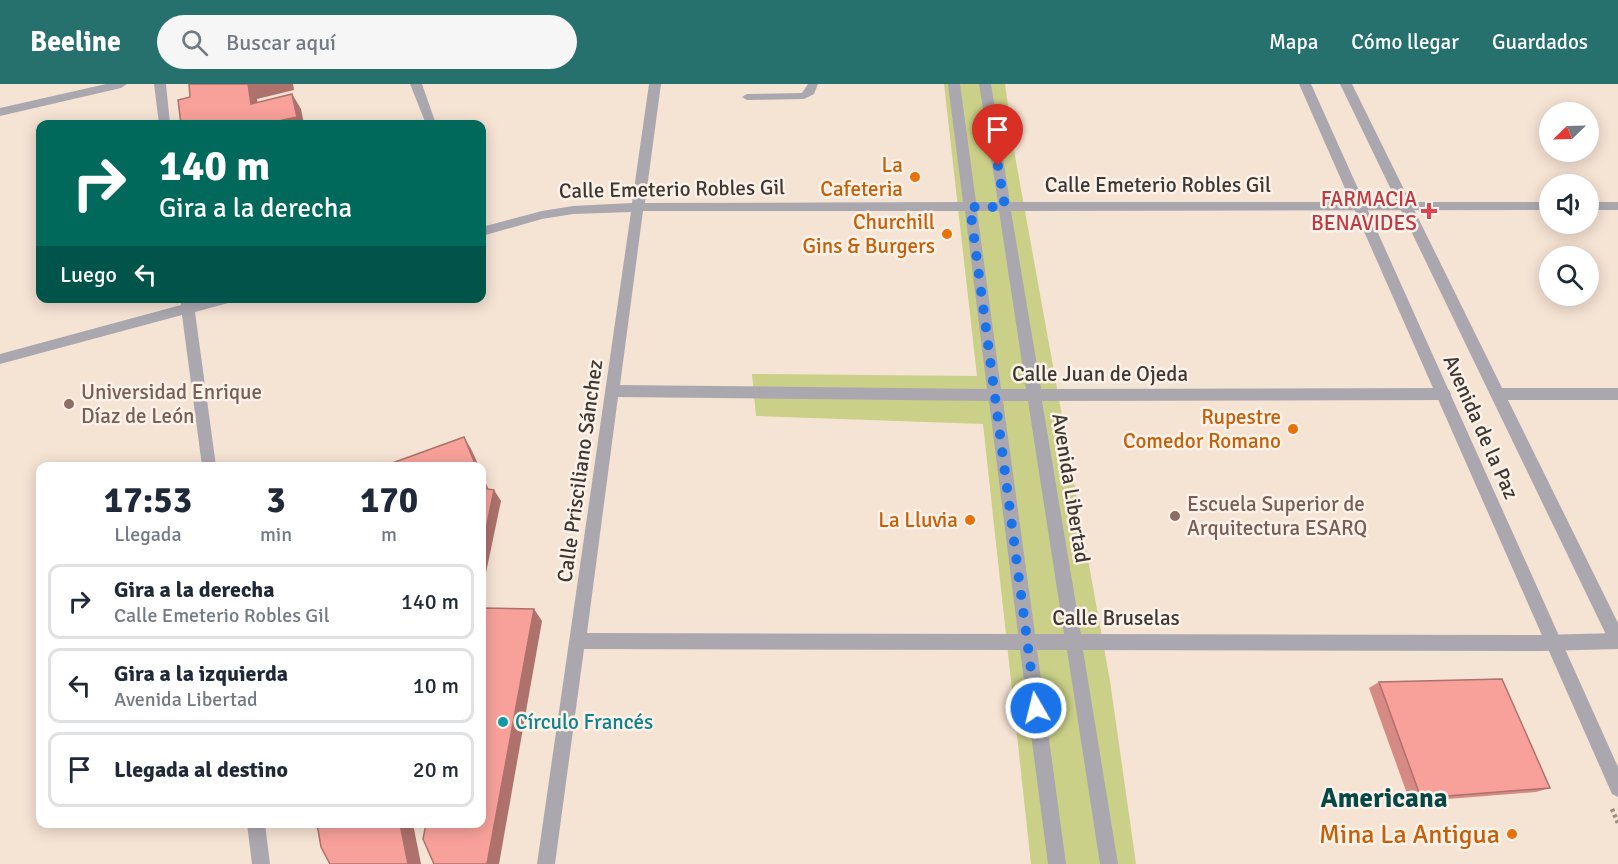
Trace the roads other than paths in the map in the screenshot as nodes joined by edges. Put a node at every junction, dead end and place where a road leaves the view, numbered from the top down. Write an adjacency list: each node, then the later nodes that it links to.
1 (121, 84): 11 (street)
2 (160, 84): 12 (street)
3 (416, 84): 13 (street)
4 (655, 84): 19 (street, Calle Prisciliano Sánchez)
5 (813, 84): 10 (lane)
6 (954, 84): 20 (street)
7 (985, 84): 21 (street, Avenida Libertad)
8 (1305, 84): 14 (street, Avenida de la Paz)
9 (1346, 84): 15 (street, Avenida de la Paz)
10 (747, 98)
11 (0, 112)
12 (164, 120)
13 (430, 120)
14 (1360, 206): 15 (street, Calle Emeterio Robles Gil); 21 (street, Calle Emeterio Robles Gil); 27 (street, Avenida de la Paz)
15 (1407, 206): 16 (street, Calle Emeterio Robles Gil); 28 (street, Avenida de la Paz)
16 (1539, 206)
17 (1599, 206): 18 (street)
18 (1618, 206)
19 (639, 207): 20 (street, Calle Emeterio Robles Gil); 22 (street, Calle Emeterio Robles Gil); 25 (street, Calle Prisciliano Sánchez)
20 (970, 207): 21 (street, Calle Emeterio Robles Gil); 30 (street)
21 (1005, 207): 26 (street, Avenida Libertad)
22 (486, 230)
23 (188, 304): 24 (street); 31 (street)
24 (0, 359)
25 (613, 391): 30 (street, Calle Juan de Ojeda); 32 (street, Calle Prisciliano Sánchez)
26 (1035, 394): 27 (street, Calle Juan de Ojeda); 30 (street, Calle Juan de Ojeda); 34 (street, Avenida Libertad)
27 (1444, 394): 36 (street, Avenida de la Paz)
28 (1499, 394): 29 (street); 35 (street, Avenida de la Paz)
29 (1618, 394)
30 (995, 395): 33 (street)
31 (208, 462)
32 (577, 640): 33 (street, Calle Bruselas); 40 (street, Calle Prisciliano Sánchez)
33 (1027, 641): 34 (street, Calle Bruselas); 41 (street)
34 (1074, 641): 36 (street, Calle Bruselas); 42 (street, Avenida Libertad)
35 (1618, 641): 36 (street, Calle Bruselas)
36 (1553, 642): 37 (street, Avenida de la Paz)
37 (1618, 788)
38 (256, 828): 39 (street)
39 (261, 864)
40 (546, 864)
41 (1057, 864)
42 (1109, 864)

